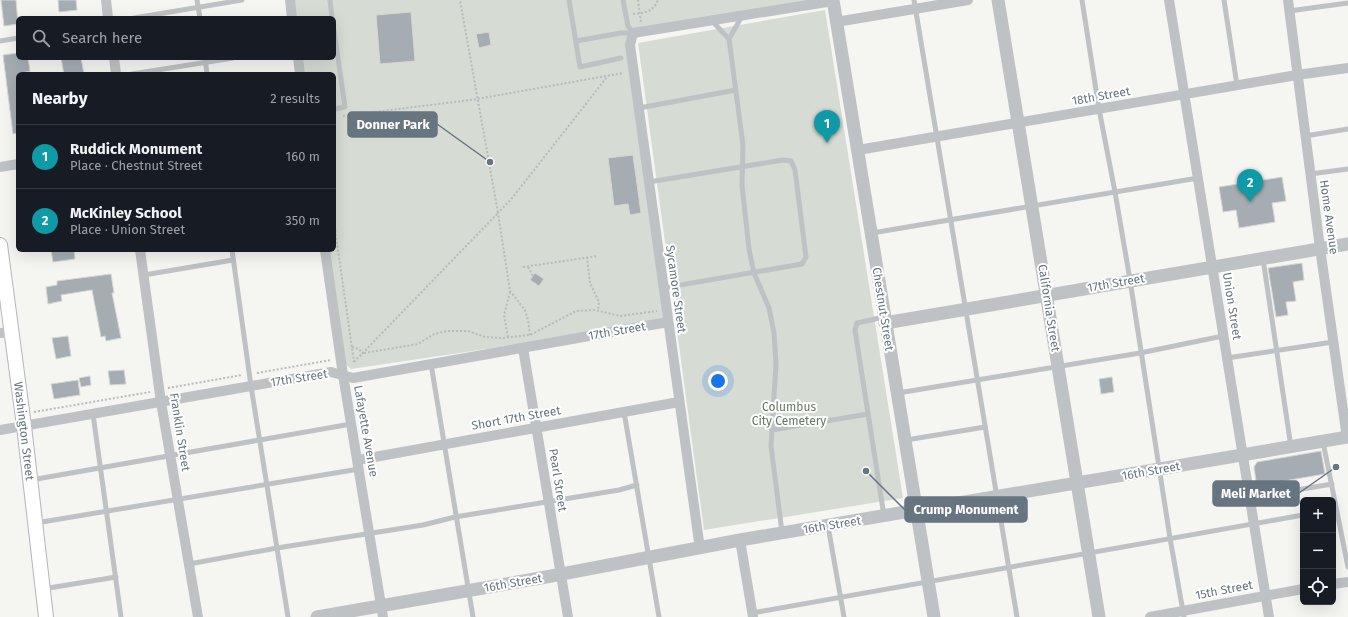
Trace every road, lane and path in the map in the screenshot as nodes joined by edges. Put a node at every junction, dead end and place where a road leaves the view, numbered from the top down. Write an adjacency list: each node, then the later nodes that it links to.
1 (106, 0): 23 (street)
2 (197, 0): 20 (lane)
3 (242, 0): 20 (lane)
4 (290, 0): 26 (street)
5 (330, 0): 27 (lane)
6 (460, 0): 53 (path)
7 (569, 0): 36 (lane)
8 (623, 0): 28 (lane)
9 (638, 0): 22 (path)
10 (658, 0): 22 (path)
11 (833, 0): 29 (street); 31 (street, Chestnut Street)
12 (968, 0): 19 (street)
13 (998, 0): 58 (street, California Street)
14 (1082, 0): 56 (lane)
15 (1168, 0): 52 (street, Union Street)
16 (1224, 0): 50 (lane)
17 (1288, 0): 21 (street, Home Avenue)
18 (1348, 3): 21 (lane)
19 (915, 4): 31 (street); 60 (lane)
20 (198, 7): 24 (lane); 25 (lane)
21 (1289, 11): 48 (street, Home Avenue)
22 (640, 13): 28 (path); 32 (path)
23 (108, 16)
24 (146, 16)
25 (200, 16)
26 (292, 16)
27 (332, 16)
28 (626, 16): 32 (lane)
29 (742, 16): 30 (street); 34 (lane)
30 (712, 21): 32 (street); 34 (lane)
31 (836, 22): 62 (street, Chestnut Street)
32 (638, 33): 36 (lane); 43 (street, Sycamore Street)
33 (16, 38): 35 (lane)
34 (729, 39): 51 (lane)
35 (0, 41)
36 (576, 41): 38 (lane)
37 (336, 44): 55 (lane)
38 (620, 58)
39 (114, 60): 44 (street)
40 (205, 60): 45 (lane); 46 (lane)
41 (298, 60): 47 (street)
42 (1348, 68): 48 (street, 18th Street)
43 (632, 71): 49 (path); 54 (street, Sycamore Street)
44 (116, 72)
45 (142, 72)
46 (207, 72)
47 (300, 72)
48 (1297, 75): 50 (street, 18th Street); 61 (street, Home Avenue)
49 (607, 77): 53 (path); 72 (path)
50 (1237, 85): 52 (street, 18th Street)
51 (736, 90): 54 (lane); 64 (lane)
52 (1185, 94): 56 (street, 18th Street); 68 (street, Union Street)
53 (477, 99): 57 (path); 72 (path)
54 (638, 108): 69 (street, Sycamore Street)
55 (336, 109)
56 (1099, 109): 58 (street, 18th Street); 70 (lane)
57 (341, 117)
58 (1018, 123): 60 (street, 18th Street); 71 (street, California Street)
59 (1348, 129): 61 (lane)
60 (938, 136): 62 (street, 18th Street); 73 (lane)
61 (1305, 136): 67 (street, Home Avenue)
62 (858, 150): 74 (street, Chestnut Street)
63 (16, 164): 65 (street)
64 (743, 165): 69 (lane); 89 (lane); 89 (lane)
65 (0, 167)
66 (1348, 169): 67 (lane)
67 (1310, 174): 78 (street, Home Avenue)
68 (1198, 178): 70 (lane); 88 (street, Union Street)
69 (648, 182): 93 (street, Sycamore Street)
70 (1115, 192): 71 (lane); 92 (lane)
71 (1032, 207): 73 (lane); 95 (street, California Street)
72 (498, 213): 94 (path); 110 (path)
73 (950, 220): 74 (lane); 97 (lane)
74 (871, 233): 99 (street, Chestnut Street)
75 (336, 236): 106 (path)
76 (1348, 244): 78 (street, 17th Street)
77 (0, 245): 101 (main road, Washington Street)
78 (1320, 248): 84 (street, 17th Street); 105 (street, Home Avenue)
79 (140, 252): 90 (street, Franklin Street)
80 (232, 252): 85 (lane)
81 (325, 252): 114 (street, Lafayette Avenue)
82 (598, 256): 83 (path)
83 (587, 258): 87 (path); 98 (path)
84 (1263, 258): 88 (street, 17th Street); 108 (lane)
85 (233, 260): 90 (lane); 116 (lane)
86 (523, 267): 87 (path)
87 (528, 267): 91 (path)
88 (1212, 267): 92 (street, 17th Street); 103 (street, Union Street)
89 (754, 273): 93 (lane); 128 (lane)
90 (144, 275): 118 (street, Franklin Street)
91 (533, 276)
92 (1130, 280): 95 (street, 17th Street); 109 (lane)
93 (663, 288): 96 (street, Sycamore Street)
94 (510, 291): 102 (path); 104 (path)
95 (1047, 294): 97 (street, 17th Street); 113 (street, California Street)
96 (665, 303): 98 (path); 100 (street, Sycamore Street)
97 (966, 309): 99 (street, 17th Street); 115 (lane)
98 (598, 311): 102 (path)
99 (884, 320): 117 (street, Chestnut Street); 122 (lane)
100 (668, 322): 107 (street, 17th Street); 119 (street, Sycamore Street)
101 (6, 332): 124 (main road, Washington Street)
102 (530, 335): 104 (path)
103 (1223, 336): 109 (lane); 111 (street, Union Street)
104 (508, 337): 110 (path)
105 (1334, 342): 108 (lane); 129 (street, Home Avenue)
106 (352, 347): 110 (path); 110 (path)
107 (523, 348): 112 (street, 17th Street); 126 (street, Pearl Street)
108 (1277, 350): 111 (lane); 134 (lane)
109 (1140, 353): 113 (lane); 139 (lane)
110 (363, 354)
111 (1227, 358): 136 (street, Union Street)
112 (432, 364): 114 (street, 17th Street); 133 (lane)
113 (1059, 366): 115 (lane); 141 (street, California Street)
114 (343, 375): 116 (street, 17th Street); 123 (street, Lafayette Avenue)
115 (977, 379): 117 (lane); 125 (lane)
116 (250, 386): 118 (street, 17th Street); 130 (lane)
117 (897, 394): 131 (street, Chestnut Street)
118 (161, 402): 121 (street, 17th Street); 135 (street, Franklin Street)
119 (678, 402): 120 (street, Short 17th Street); 164 (street, Sycamore Street)
120 (624, 412): 126 (street, Short 17th Street); 144 (lane)
121 (93, 414): 124 (street, 17th Street); 138 (lane)
122 (868, 414): 128 (lane); 154 (lane)
123 (351, 424): 130 (lane); 137 (street, Lafayette Avenue)
124 (24, 426): 127 (street, 17th Street); 140 (main road, Washington Street)
125 (985, 427): 131 (lane); 146 (lane)
126 (537, 428): 133 (street, Short 17th Street); 149 (street, Pearl Street)
127 (0, 430)
128 (772, 430): 160 (lane)
129 (1348, 438): 132 (street, 16th Street)
130 (259, 440): 135 (lane); 143 (lane)
131 (905, 440): 150 (street, Chestnut Street)
132 (1323, 442): 134 (street, 16th Street); 142 (lane)
133 (444, 444): 137 (street, Short 17th Street); 155 (lane)
134 (1291, 447): 136 (street, 16th Street)
135 (170, 455): 138 (lane); 148 (street, Franklin Street)
136 (1243, 455): 139 (street, 16th Street); 147 (street, Union Street)
137 (358, 465): 143 (lane); 159 (street, Lafayette Avenue)
138 (101, 467): 140 (lane); 151 (lane)
139 (1160, 470): 141 (street, 16th Street); 161 (lane)
140 (30, 480): 157 (main road, Washington Street)
141 (1078, 484): 146 (street, 16th Street); 165 (street, California Street)
142 (1332, 484): 145 (lane); 147 (lane)
143 (267, 485): 148 (lane); 163 (lane)
144 (637, 485): 149 (lane); 166 (lane)
145 (1334, 497)
146 (996, 498): 150 (street, 16th Street); 169 (lane)
147 (1250, 498): 156 (street, Union Street)
148 (178, 499): 151 (lane); 167 (street, Franklin Street)
149 (549, 502): 155 (lane); 170 (street, Pearl Street)
150 (917, 511): 154 (street, 16th Street); 172 (street, Chestnut Street)
151 (107, 512): 157 (lane); 171 (lane)
152 (1336, 514): 168 (lane)
153 (1300, 515): 156 (lane)
154 (884, 516): 158 (street, 16th Street)
155 (455, 517): 159 (lane); 177 (lane)
156 (1254, 523): 161 (lane); 178 (street, Union Street)
157 (35, 524): 175 (main road, Washington Street)
158 (828, 526): 160 (street, 16th Street); 179 (lane)
159 (369, 533): 163 (lane); 180 (street, Lafayette Avenue)
160 (782, 533): 162 (street, 16th Street)
161 (1170, 538): 165 (lane); 181 (lane)
162 (740, 540): 164 (street, 16th Street); 182 (street)
163 (277, 548): 167 (lane); 186 (lane)
164 (700, 549): 166 (street, 16th Street)
165 (1089, 552): 169 (lane); 194 (street, California Street)
166 (650, 558): 170 (street, 16th Street); 190 (lane)
167 (189, 564): 185 (street, Franklin Street)
168 (1348, 567)
169 (1007, 568): 172 (lane); 193 (lane)
170 (561, 575): 177 (street, 16th Street); 189 (street, Pearl Street)
171 (116, 577): 175 (lane); 184 (lane)
172 (929, 582): 179 (lane); 192 (street, Chestnut Street)
173 (1348, 582): 174 (street)
174 (1336, 584)
175 (42, 590): 183 (main road, Washington Street)
176 (1300, 590): 178 (street, 15th Street)
177 (468, 591): 180 (street, 16th Street); 188 (lane)
178 (1266, 596): 181 (street, 15th Street); 196 (street, Union Street)
179 (840, 597): 182 (lane); 191 (lane)
180 (382, 611): 187 (street, 16th Street)
181 (1184, 614): 195 (street, 15th Street)
182 (752, 615)
183 (46, 617)
184 (121, 617)
185 (198, 617)
186 (288, 617)
187 (317, 617)
188 (473, 617)
189 (568, 617)
190 (659, 617)
191 (844, 617)
192 (934, 617)
193 (1017, 617)
194 (1099, 617)
195 (1150, 617)
196 (1269, 617)

